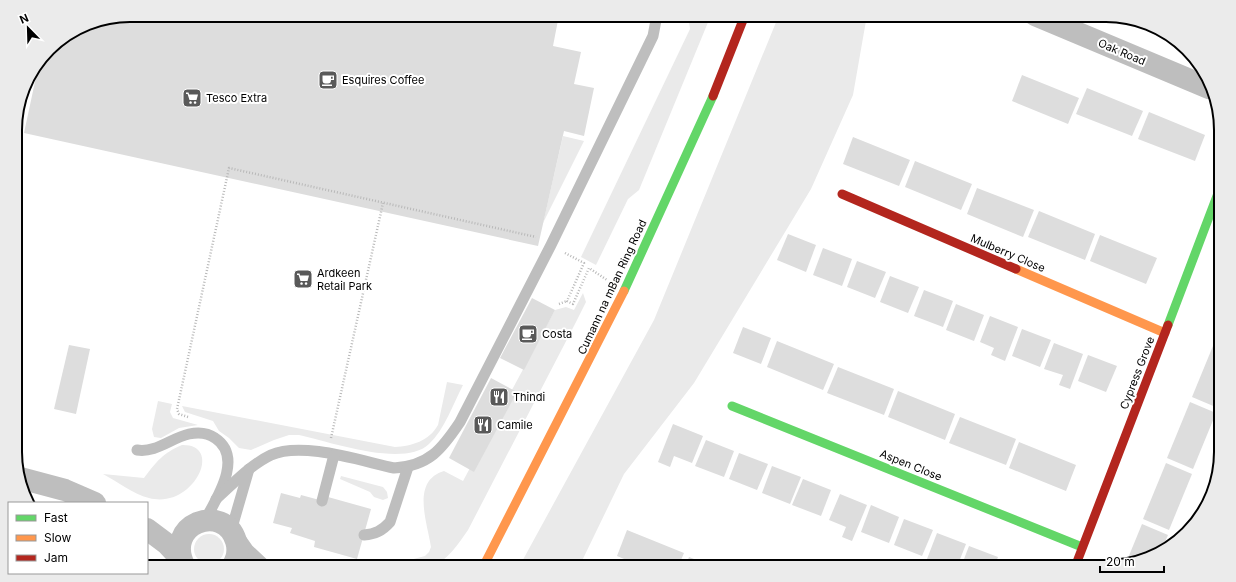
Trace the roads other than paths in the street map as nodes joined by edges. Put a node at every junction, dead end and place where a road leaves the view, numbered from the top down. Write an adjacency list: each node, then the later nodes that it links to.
1 (656, 22): 11 (lane)
2 (742, 22): 27 (street, Cumann na mBan Ring Road)
3 (1052, 22): 4 (street, Oak Road)
4 (1205, 86)
5 (842, 194): 7 (street, Mulberry Close)
6 (1214, 204): 7 (street, Cypress Grove)
7 (1165, 333): 22 (street, Cypress Grove)
8 (732, 406): 22 (street, Aspen Close)
9 (137, 450): 14 (lane)
10 (331, 454): 11 (lane); 12 (lane); 15 (lane)
11 (408, 467): 20 (lane)
12 (250, 469): 14 (lane); 21 (lane)
13 (26, 480): 16 (street)
14 (216, 500): 17 (lane)
15 (322, 501)
16 (94, 502)
17 (197, 524): 18 (street); 21 (street); 24 (street)
18 (148, 529)
19 (148, 530): 23 (street)
20 (364, 535)
21 (234, 537): 25 (street); 26 (street)
22 (1082, 547): 28 (street, Cypress Grove)
23 (180, 560)
24 (183, 560)
25 (236, 560)
26 (252, 560)
27 (485, 560)
28 (1078, 560)

